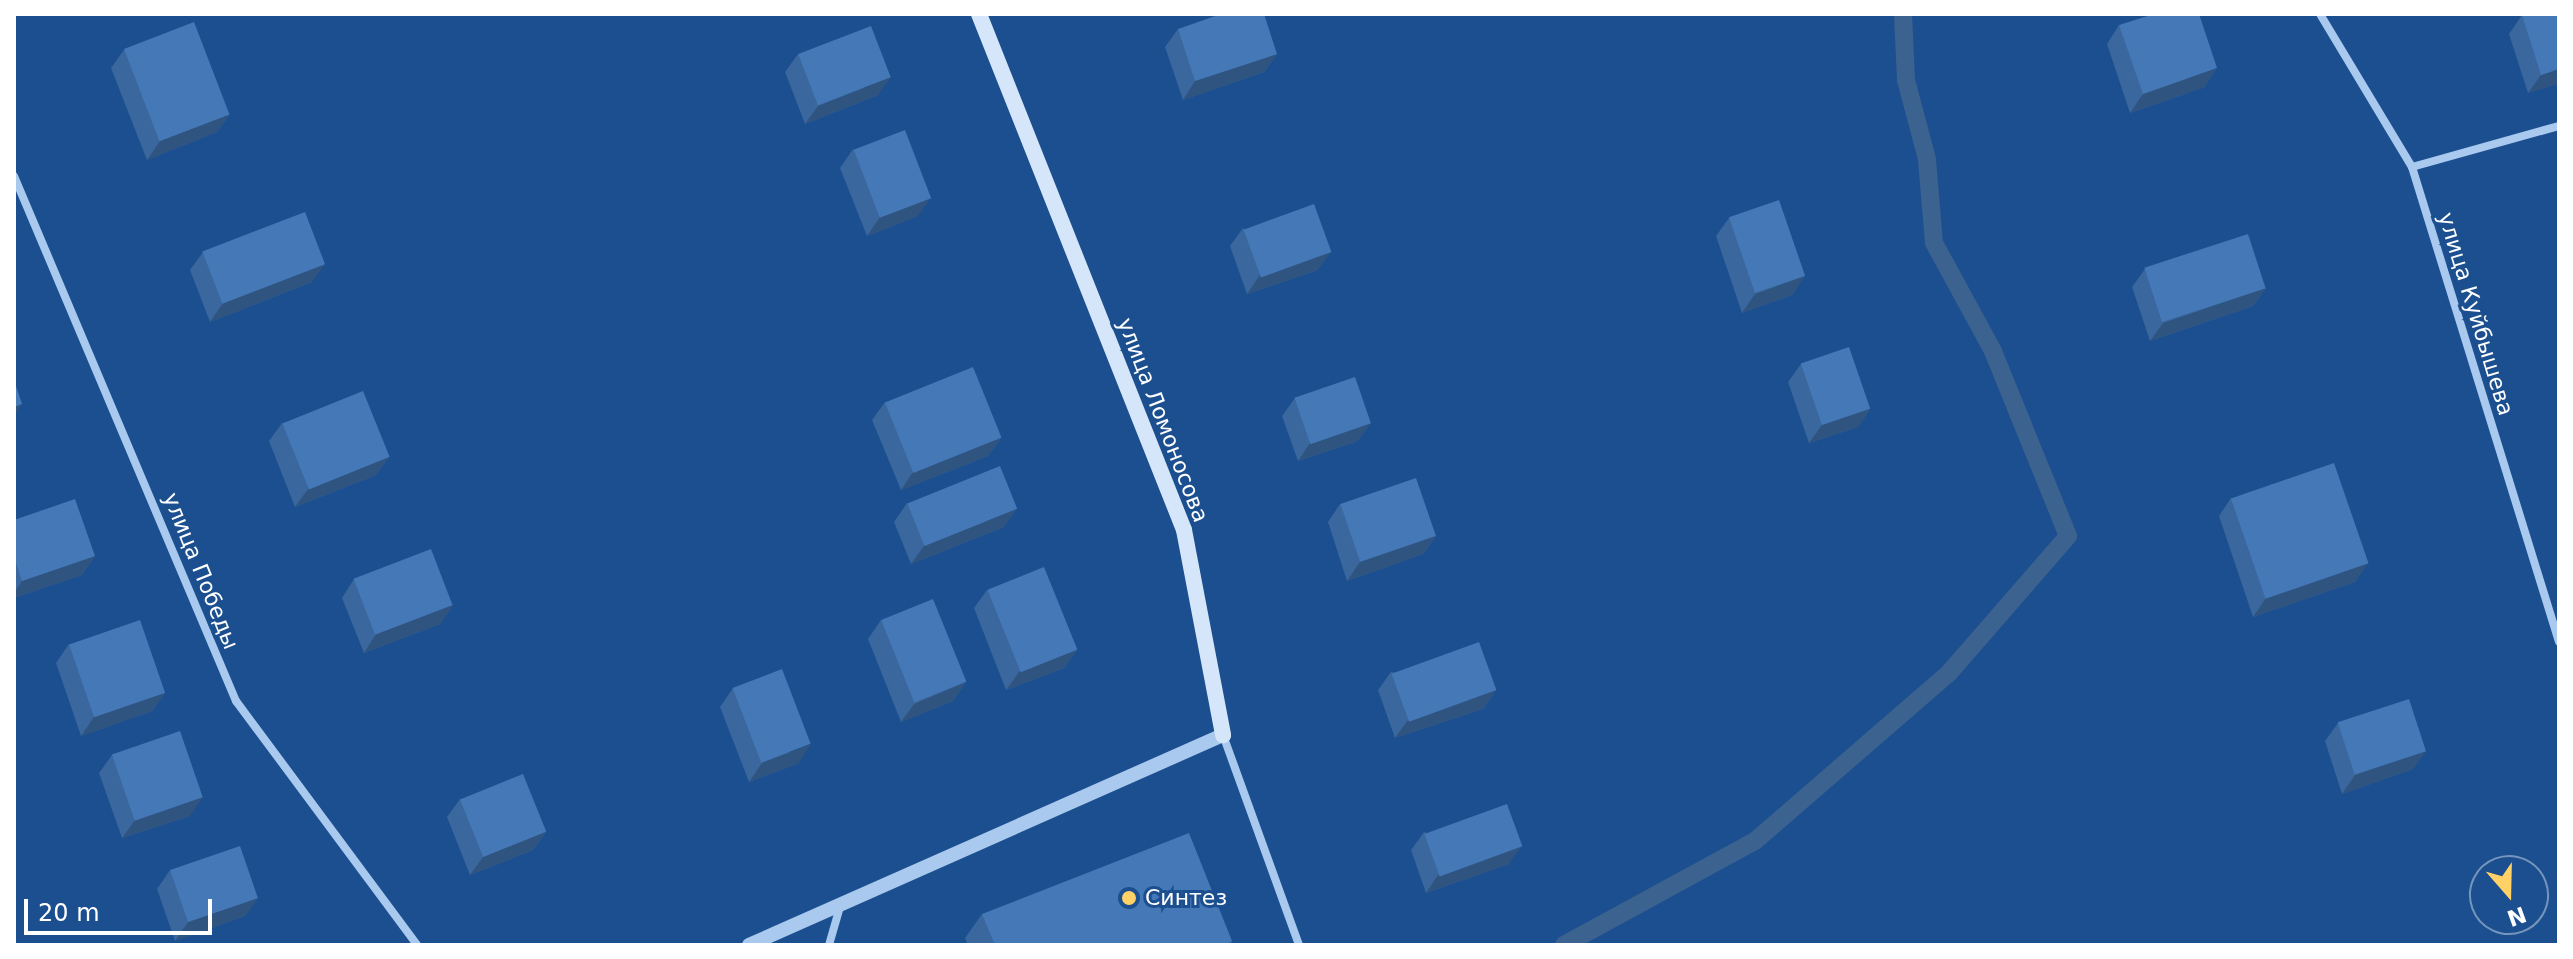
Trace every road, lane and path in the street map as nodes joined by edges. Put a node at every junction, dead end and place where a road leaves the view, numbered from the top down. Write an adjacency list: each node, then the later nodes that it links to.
1 (979, 14): 7 (main road, улица Ломоносова)
2 (2320, 14): 4 (street, улица Куйбышева)
3 (2559, 126): 4 (street)
4 (2412, 167): 6 (street, улица Куйбышева)
5 (14, 176): 9 (street, улица Победы)
6 (2559, 642)
7 (1223, 735): 8 (street); 12 (street, улица Ломоносова)
8 (840, 907): 10 (street); 11 (street)
9 (417, 945)
10 (749, 945)
11 (829, 945)
12 (1299, 945)

